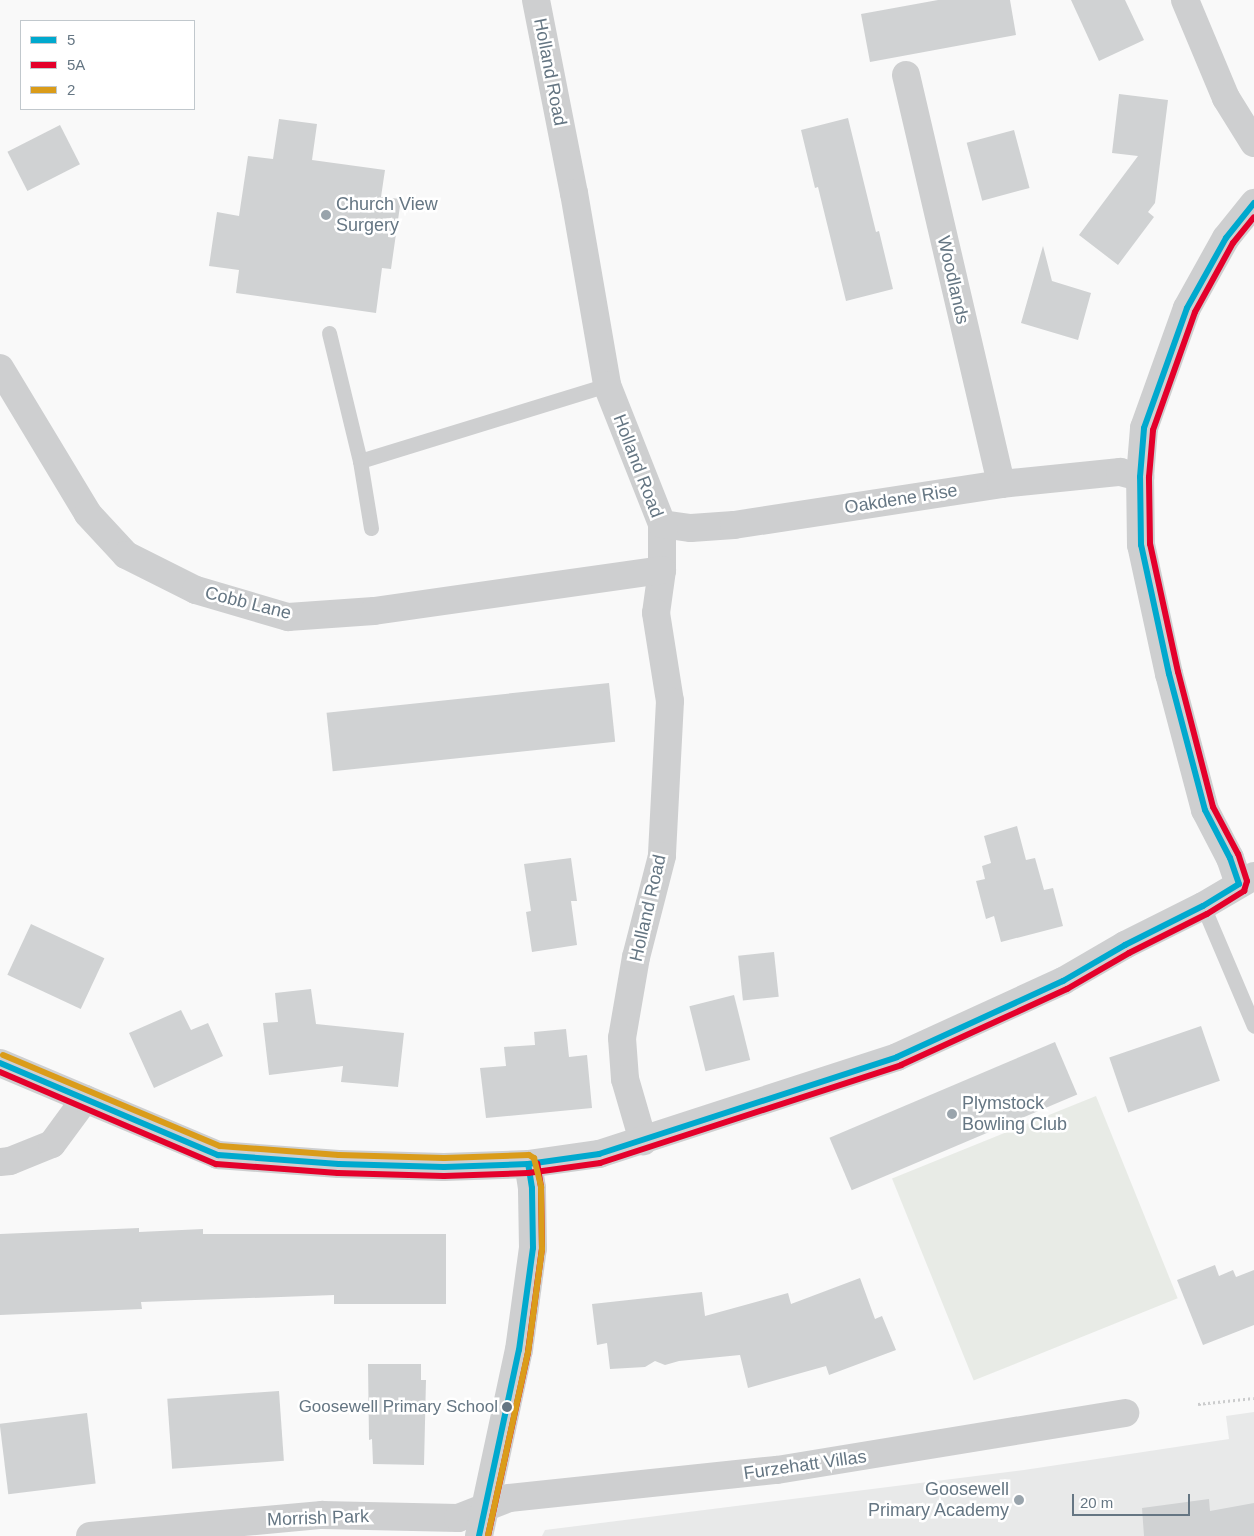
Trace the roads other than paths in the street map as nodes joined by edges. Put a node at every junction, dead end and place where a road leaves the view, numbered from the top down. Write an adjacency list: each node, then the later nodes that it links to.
1 (536, 0): 8 (street, Holland Road)
2 (1185, 0): 4 (street)
3 (906, 75): 11 (street, Woodlands)
4 (1254, 143)
5 (1254, 203): 10 (street)
6 (329, 333): 9 (lane)
7 (0, 368): 14 (street, Cobb Lane)
8 (607, 384): 9 (lane); 12 (street, Holland Road)
9 (360, 461): 13 (lane)
10 (1140, 477): 11 (street, Oakdene Rise); 15 (street)
11 (1001, 484): 12 (street, Oakdene Rise)
12 (662, 524): 14 (street, Holland Road)
13 (371, 528)
14 (662, 570): 20 (street, Holland Road)
15 (1247, 880): 16 (street)
16 (1203, 906): 17 (lane); 20 (street)
17 (1254, 1026)
18 (0, 1063): 19 (street)
19 (85, 1099): 21 (street); 22 (street)
20 (643, 1141): 22 (street)
21 (0, 1162)
22 (528, 1164): 24 (street)
23 (1125, 1413): 24 (street, Furzehatt Villas)
24 (484, 1507): 25 (street, Morrish Park); 26 (street)
25 (90, 1536)
26 (479, 1536)

